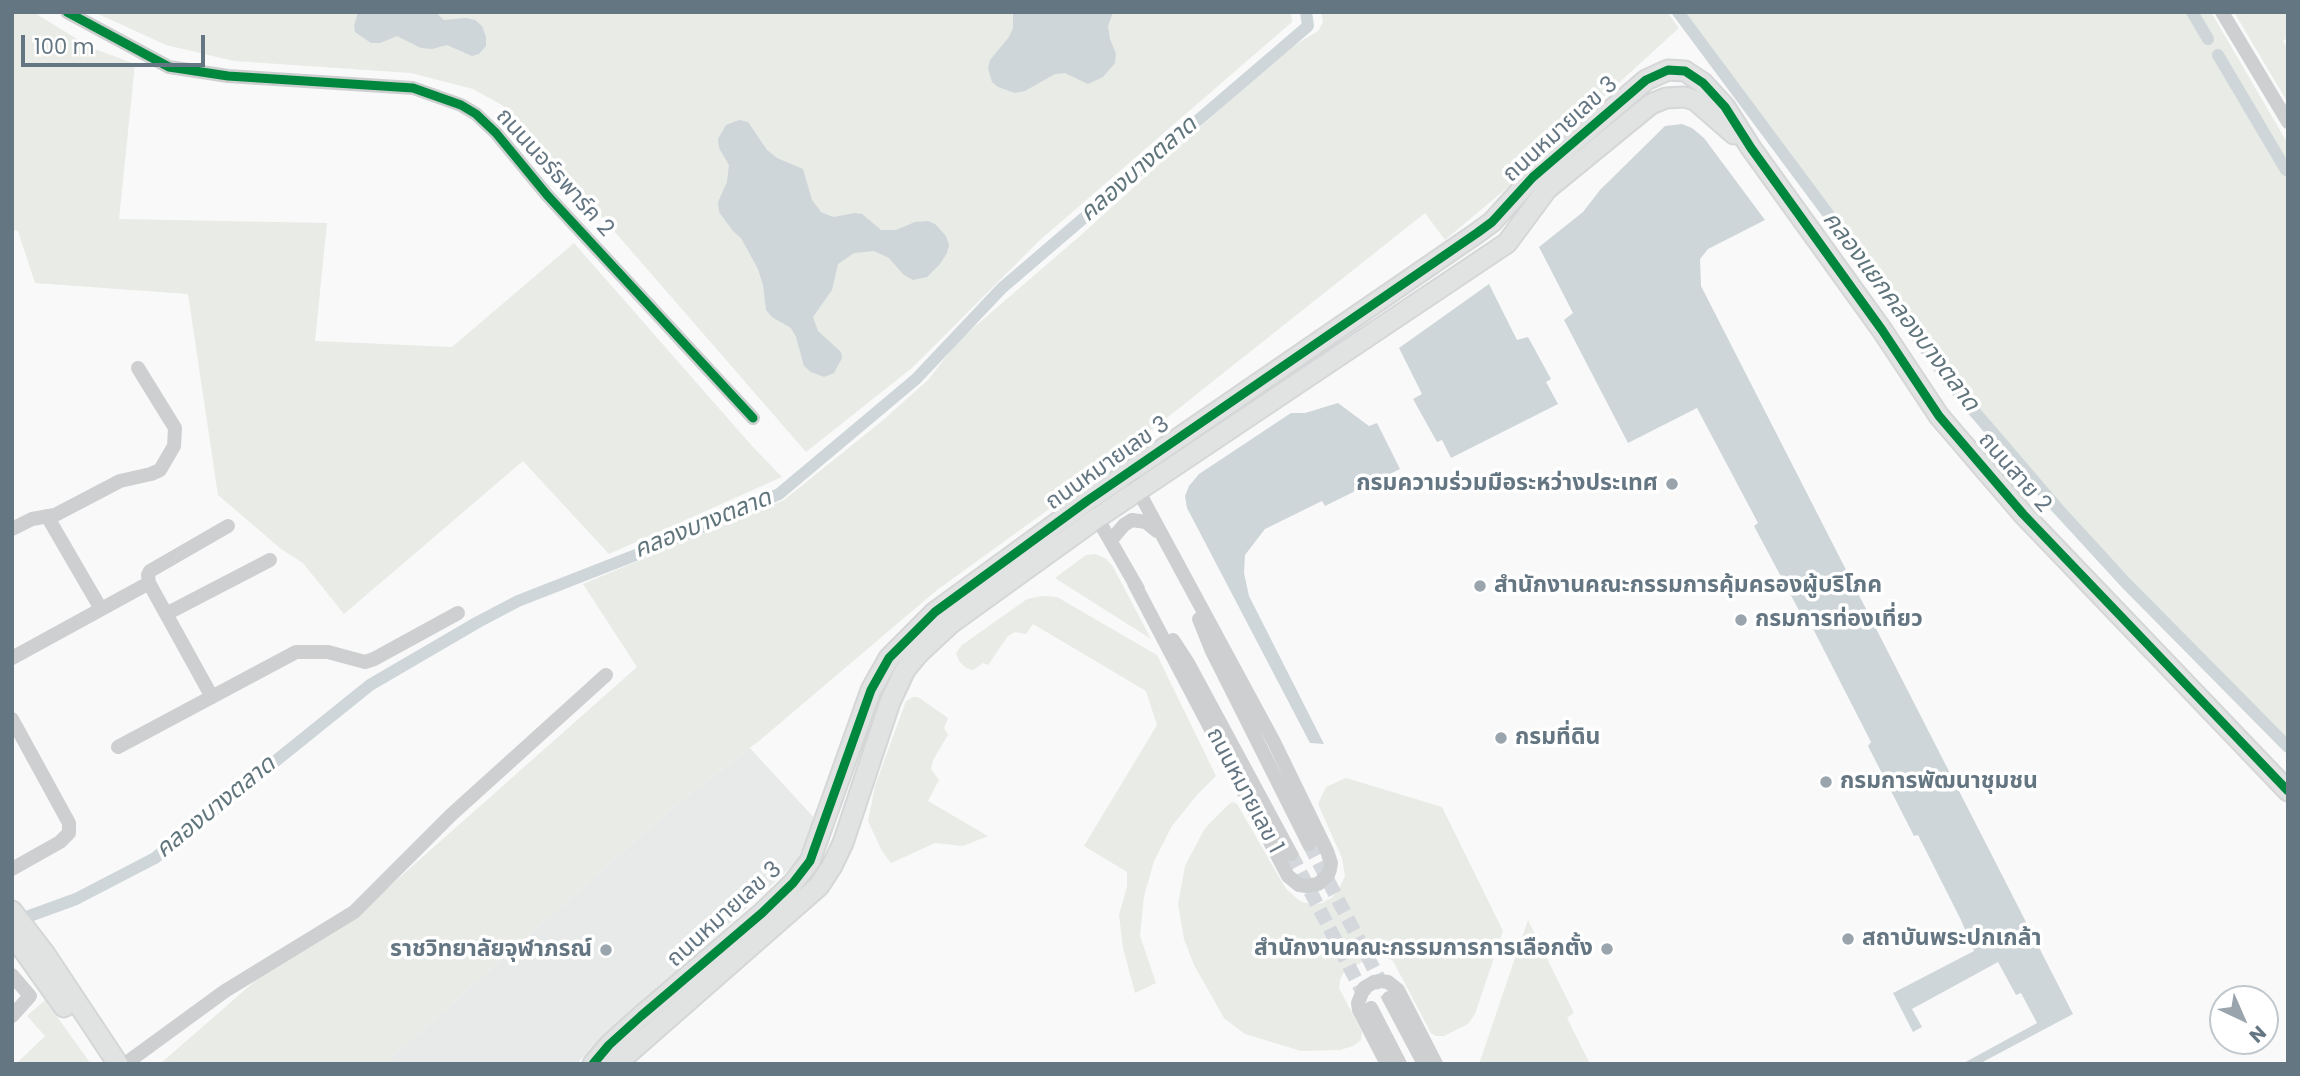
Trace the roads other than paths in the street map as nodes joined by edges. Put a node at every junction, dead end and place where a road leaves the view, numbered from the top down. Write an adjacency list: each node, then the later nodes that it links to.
1 (67, 12): 6 (street, ถนนนอร์ธพาร์ค 2)
2 (2222, 12): 3 (street)
3 (2288, 122)
4 (1751, 148): 7 (street, ถนนหมายเลข 3); 7 (street, ถนนหมายเลข 3); 26 (street, ถนนสาย 2)
5 (138, 368): 9 (street)
6 (753, 418)
7 (1133, 482): 8 (street, ถนนหมายเลข 3); 12 (street, ถนนหมายเลข 1)
8 (1092, 509): 13 (street, ถนนหมายเลข 1); 40 (street, ถนนหมายเลข 3); 41 (street, ถนนหมายเลข 3)
9 (47, 516): 11 (street); 18 (street)
10 (228, 526): 16 (street)
11 (13, 527)
12 (1163, 537): 13 (street); 15 (street, ถนนหมายเลข 1)
13 (1111, 540): 17 (street, ถนนหมายเลข 1)
14 (270, 560): 20 (street)
15 (1175, 560): 17 (street, ถนนหมายเลข 1); 27 (street, ถนนหมายเลข 1)
16 (149, 583): 18 (street); 20 (street)
17 (1134, 583): 28 (street, ถนนหมายเลข 1)
18 (101, 609): 21 (street)
19 (458, 613): 23 (street)
20 (166, 614): 23 (street)
21 (12, 658)
22 (606, 675): 39 (street)
23 (212, 697): 25 (street)
24 (12, 719): 29 (street)
25 (118, 747)
26 (2288, 791)
27 (1309, 844)
28 (1291, 854)
29 (12, 869)
30 (12, 911): 32 (street)
31 (12, 934): 32 (street)
32 (39, 957): 37 (street); 38 (street)
33 (12, 975): 36 (street)
34 (1390, 998): 44 (street)
35 (1371, 1008): 43 (street)
36 (12, 1016)
37 (103, 1064)
38 (118, 1064)
39 (125, 1064)
40 (593, 1064)
41 (616, 1064)
42 (1387, 1064): 45 (street)
43 (1400, 1064)
44 (1423, 1064)
45 (1437, 1064)

